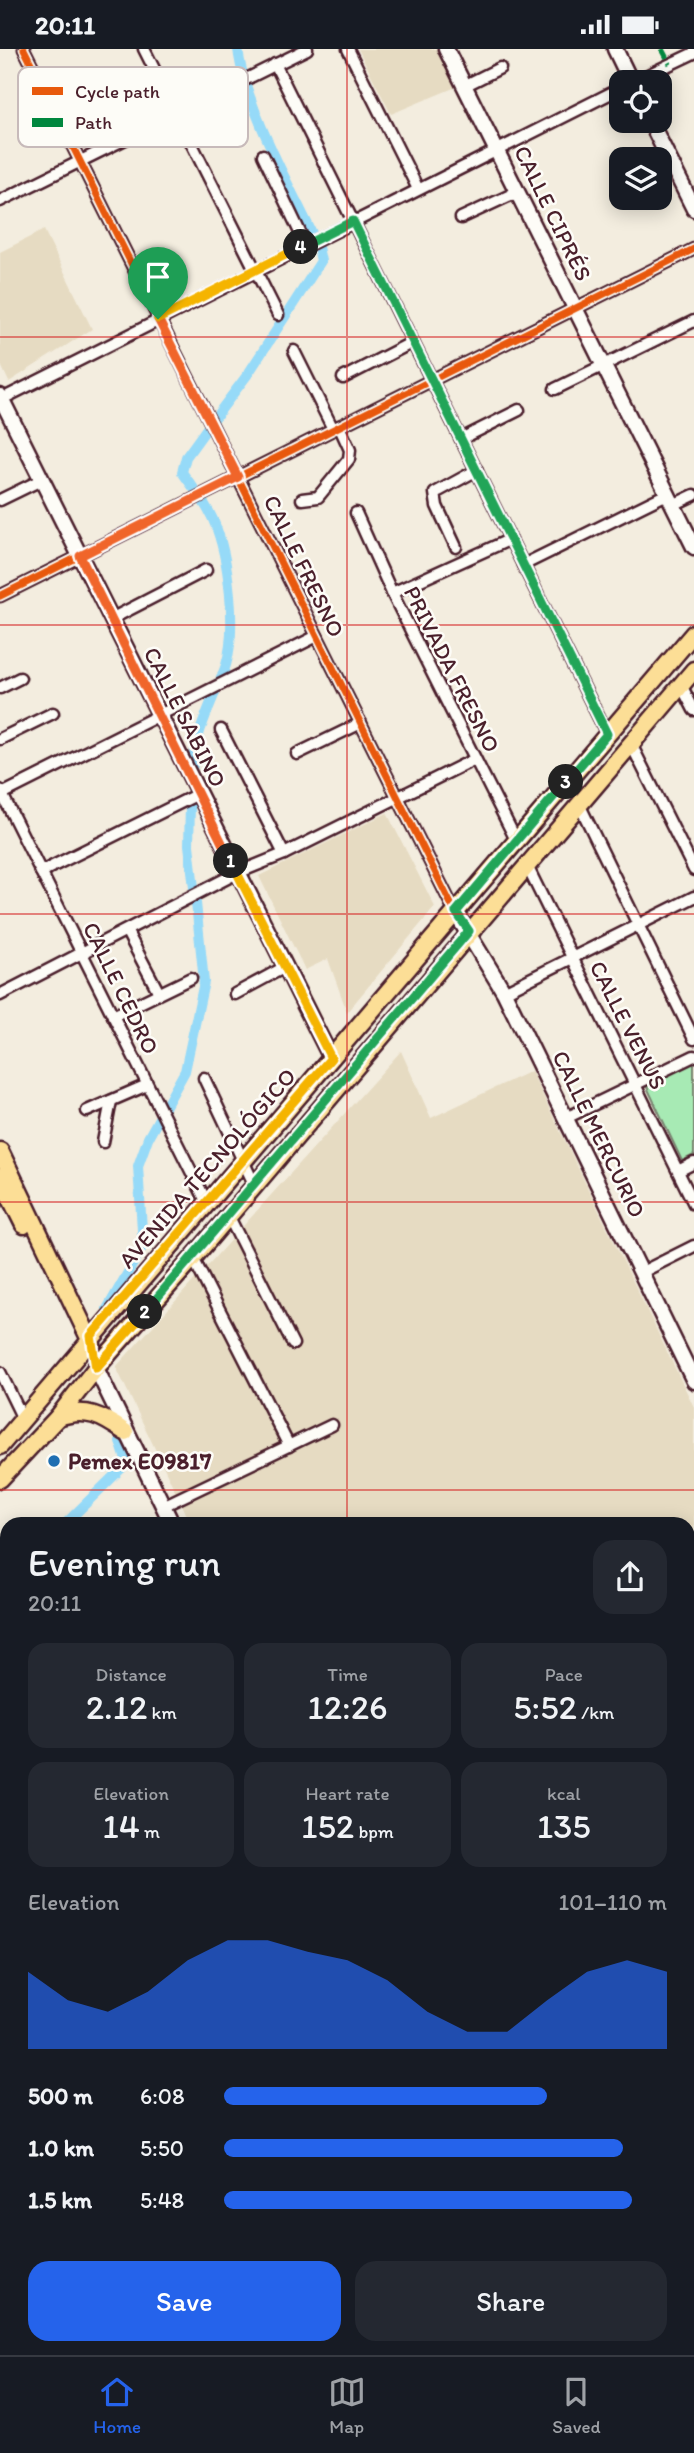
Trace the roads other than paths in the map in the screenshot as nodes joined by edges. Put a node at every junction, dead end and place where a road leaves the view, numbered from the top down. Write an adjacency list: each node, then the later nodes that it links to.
1 (24, 49): 8 (street, CALLE FRESNO)
2 (144, 49): 9 (street)
3 (307, 49): 10 (street)
4 (348, 49): 24 (street)
5 (446, 49): 15 (street, CALLE CIPRÉS)
6 (615, 49): 12 (street)
7 (694, 53): 13 (street)
8 (33, 67)
9 (153, 67)
10 (270, 67): 14 (street); 29 (street)
11 (500, 68): 15 (street)
12 (626, 70)
13 (658, 70)
14 (248, 78)
15 (464, 86): 21 (street, CALLE CIPRÉS)
16 (609, 94): 21 (street)
17 (656, 133): 27 (street)
18 (71, 147): 23 (street, CALLE FRESNO)
19 (108, 147): 23 (street)
20 (193, 147): 32 (street)
21 (496, 149): 24 (street); 25 (street, CALLE CIPRÉS)
22 (263, 155): 30 (street)
23 (78, 162): 26 (street); 35 (street, CALLE FRESNO)
24 (418, 189): 29 (street)
25 (517, 192): 28 (street); 33 (street, CALLE CIPRÉS)
26 (0, 201)
27 (694, 209)
28 (461, 218)
29 (353, 221): 30 (street); 37 (street)
30 (306, 245): 32 (street)
31 (694, 249): 33 (street)
32 (256, 270): 34 (street); 35 (street)
33 (575, 308): 39 (street, CALLE CIPRÉS); 41 (street)
34 (278, 315)
35 (158, 319): 43 (street); 48 (street, CALLE FRESNO)
36 (694, 321): 39 (street)
37 (413, 342): 40 (street); 41 (street)
38 (294, 351): 45 (street)
39 (604, 366): 42 (street); 53 (street, CALLE CIPRÉS)
40 (342, 378)
41 (432, 380): 45 (street); 46 (street)
42 (555, 390)
43 (1, 398): 49 (street, CALLE SABINO)
44 (519, 409): 46 (street)
45 (336, 428): 48 (street); 51 (street)
46 (461, 439): 47 (street)
47 (477, 470): 55 (street); 56 (street)
48 (238, 477): 58 (street); 65 (street, CALLE FRESNO)
49 (41, 479): 52 (street); 58 (street, CALLE SABINO)
50 (694, 495): 53 (street)
51 (302, 499)
52 (0, 500)
53 (670, 500): 57 (street, CALLE CIPRÉS); 59 (street)
54 (356, 513): 61 (street, PRIVADA FRESNO)
55 (511, 539): 59 (street); 61 (street)
56 (456, 547)
57 (694, 547)
58 (80, 556): 62 (street); 63 (street, CALLE SABINO)
59 (523, 565): 75 (street)
60 (206, 570): 63 (street)
61 (392, 593): 79 (street, PRIVADA FRESNO)
62 (0, 596)
63 (111, 619): 72 (street, CALLE SABINO)
64 (694, 633): 75 (main road, AVENIDA TECNOLÓGICO)
65 (317, 636): 72 (street); 73 (street, CALLE FRESNO)
66 (694, 670): 68 (main road, AVENIDA TECNOLÓGICO)
67 (20, 678): 69 (street)
68 (681, 685): 70 (street); 77 (main road, AVENIDA TECNOLÓGICO)
69 (0, 688)
70 (694, 710)
71 (53, 713): 76 (street)
72 (159, 715): 80 (street); 81 (street, CALLE SABINO)
73 (361, 723): 78 (street); 82 (street, CALLE FRESNO)
74 (221, 730): 85 (street)
75 (607, 734): 84 (main road, AVENIDA TECNOLÓGICO)
76 (0, 739)
77 (631, 744): 83 (main road, AVENIDA TECNOLÓGICO); 87 (street)
78 (296, 754)
79 (475, 759): 82 (street); 84 (street, PRIVADA FRESNO)
80 (1, 793): 88 (street, CALLE CEDRO)
81 (198, 794): 88 (street); 89 (street, CALLE SABINO)
82 (398, 798): 85 (street); 91 (street, CALLE FRESNO)
83 (579, 804): 86 (main road, AVENIDA TECNOLÓGICO); 92 (street)
84 (516, 840): 91 (main road, AVENIDA TECNOLÓGICO)
85 (284, 854): 89 (street)
86 (526, 865): 93 (main road, AVENIDA TECNOLÓGICO); 96 (street, CALLE VENUS)
87 (694, 870)
88 (41, 872): 95 (street, CALLE CEDRO)
89 (237, 873): 94 (street); 97 (street, CALLE SABINO)
90 (694, 897): 92 (street)
91 (456, 912): 93 (street, CALLE MERCURIO); 106 (main road, AVENIDA TECNOLÓGICO)
92 (638, 924): 96 (street); 104 (street)
93 (469, 931): 99 (street, CALLE MERCURIO); 118 (main road, AVENIDA TECNOLÓGICO)
94 (127, 932): 95 (street); 100 (street)
95 (82, 954): 102 (street); 103 (street, CALLE CEDRO)
96 (571, 956): 99 (street); 108 (street, CALLE VENUS)
97 (285, 967): 101 (street); 106 (street, CALLE SABINO)
98 (191, 978): 100 (street)
99 (504, 992): 112 (street, CALLE MERCURIO)
100 (159, 993): 103 (street)
101 (235, 994)
102 (0, 995)
103 (113, 1016): 109 (street, CALLE CEDRO)
104 (694, 1038)
105 (694, 1056): 108 (street)
106 (331, 1058): 115 (main road, AVENIDA TECNOLÓGICO)
107 (204, 1078): 115 (street)
108 (636, 1084): 112 (street); 117 (street, CALLE VENUS)
109 (147, 1085): 110 (street); 120 (street, CALLE CEDRO)
110 (111, 1101): 111 (street); 113 (street)
111 (87, 1111)
112 (566, 1118): 125 (street, CALLE MERCURIO)
113 (103, 1142)
114 (0, 1151): 126 (main road)
115 (243, 1162): 118 (street); 120 (main road, AVENIDA TECNOLÓGICO)
116 (694, 1163): 117 (street)
117 (678, 1171): 121 (street, CALLE VENUS)
118 (254, 1184): 122 (main road, AVENIDA TECNOLÓGICO)
119 (2, 1185): 128 (main road)
120 (207, 1203): 127 (main road, AVENIDA TECNOLÓGICO)
121 (694, 1204)
122 (228, 1215): 124 (main road, AVENIDA TECNOLÓGICO); 129 (street)
123 (694, 1246): 125 (street)
124 (193, 1258): 130 (main road, AVENIDA TECNOLÓGICO); 137 (street)
125 (642, 1272): 132 (street, CALLE MERCURIO)
126 (81, 1316): 127 (main road); 128 (main road)
127 (108, 1317): 128 (main road, AVENIDA TECNOLÓGICO)
128 (88, 1340): 130 (main road); 134 (main road, AVENIDA TECNOLÓGICO)
129 (293, 1344)
130 (96, 1368): 133 (main road, AVENIDA TECNOLÓGICO); 136 (street)
131 (0, 1372): 134 (street)
132 (694, 1381)
133 (58, 1417): 136 (main road); 139 (main road, AVENIDA TECNOLÓGICO)
134 (23, 1419): 138 (main road, AVENIDA TECNOLÓGICO)
135 (332, 1425): 137 (street)
136 (125, 1432): 140 (street)
137 (289, 1445): 140 (street)
138 (0, 1446)
139 (0, 1479)
140 (163, 1506): 141 (street)
141 (168, 1517)

